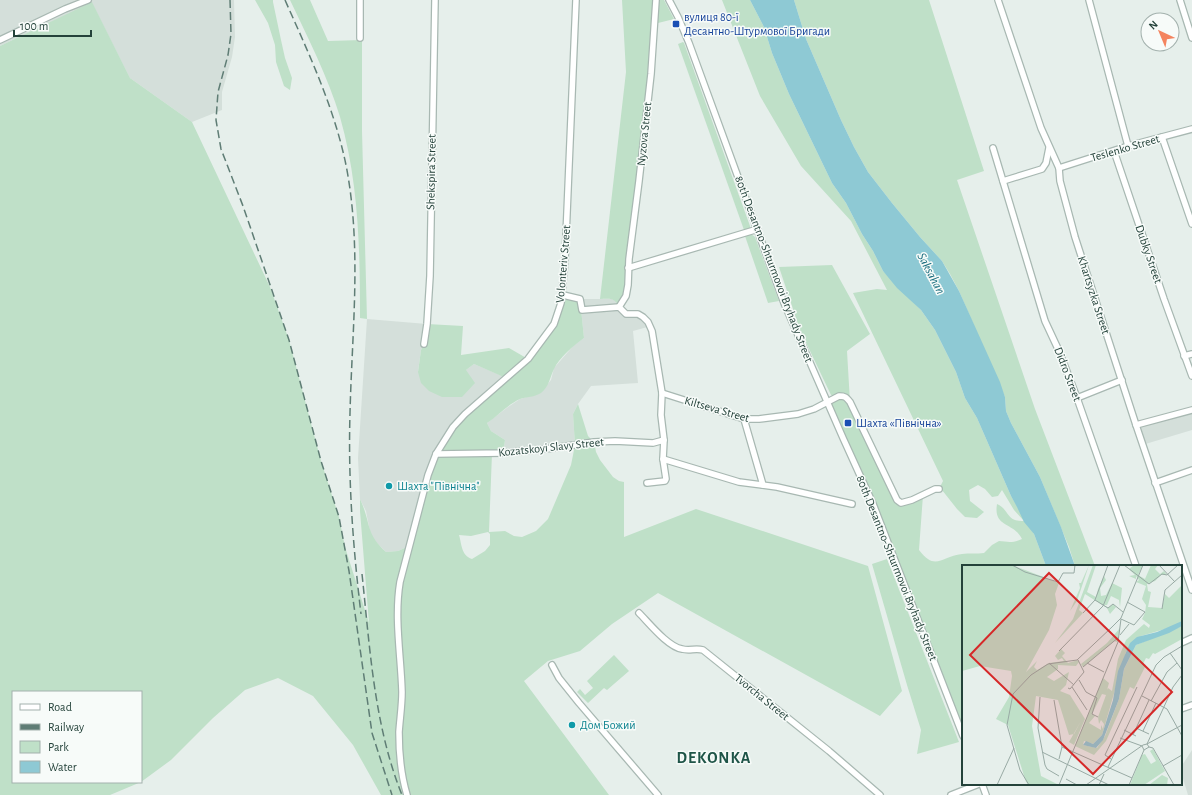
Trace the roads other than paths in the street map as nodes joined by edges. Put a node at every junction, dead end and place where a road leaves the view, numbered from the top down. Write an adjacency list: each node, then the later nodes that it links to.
1 (88, 0): 12 (street)
2 (360, 0): 10 (street)
3 (435, 0): 26 (street, Shekspira Street)
4 (576, 0): 24 (street, Volonteriv Street)
5 (656, 0): 23 (street, Nyzova Street)
6 (669, 0): 22 (street, 80th Desantno-Shturmovoi Bryhady Street)
7 (998, 0): 17 (street, Khartsyzka Street)
8 (1089, 0): 15 (street)
9 (1180, 0): 11 (street)
10 (360, 38)
11 (1192, 38)
12 (0, 40)
13 (1192, 129): 14 (street, Teslenko Street)
14 (1162, 137): 15 (street, Teslenko Street); 21 (street)
15 (1128, 146): 18 (street, Teslenko Street)
16 (993, 148): 20 (street, Didro Street)
17 (1049, 148): 19 (street, Khartsyzka Street); 20 (street)
18 (1114, 151): 19 (street, Teslenko Street); 28 (street, Dubky Street)
19 (1059, 168): 30 (street, Khartsyzka Street)
20 (1003, 181): 32 (street, Didro Street)
21 (1192, 224)
22 (758, 229): 23 (street); 33 (street, 80th Desantno-Shturmovoi Bryhady Street)
23 (628, 268): 25 (street, Nyzova Street)
24 (562, 295): 25 (street); 38 (street, Volonteriv Street)
25 (620, 307): 31 (street)
26 (424, 344)
27 (1192, 354): 28 (street)
28 (1184, 356): 29 (street, Dubky Street)
29 (1192, 376)
30 (1122, 380): 32 (street); 36 (street, Khartsyzka Street)
31 (662, 393): 35 (street, Kiltseva Street); 37 (street)
32 (1077, 398): 46 (street, Didro Street)
33 (827, 402): 35 (street, Kiltseva Street); 44 (street, Kiltseva Street); 54 (street, 80th Desantno-Shturmovoi Bryhady Street)
34 (1192, 410): 36 (street)
35 (744, 419): 43 (street)
36 (1136, 425): 42 (street, Khartsyzka Street)
37 (664, 440): 38 (street, Kozatskoyi Slavy Street); 39 (street)
38 (436, 454): 57 (street, Volonteriv Street)
39 (663, 459): 41 (street); 43 (street)
40 (1192, 470): 42 (street)
41 (647, 483)
42 (1155, 483): 47 (street, Khartsyzka Street)
43 (763, 485): 45 (street)
44 (939, 489)
45 (852, 504)
46 (1136, 565)
47 (1192, 590)
48 (639, 612): 59 (street, Tvorcha Street)
49 (1192, 638): 50 (street)
50 (1182, 643)
51 (552, 665): 58 (street)
52 (1192, 705): 53 (street)
53 (1182, 709)
54 (962, 733)
55 (978, 785): 60 (street)
56 (981, 785): 61 (street)
57 (407, 795)
58 (658, 795)
59 (880, 795)
60 (951, 795)
61 (986, 795)

